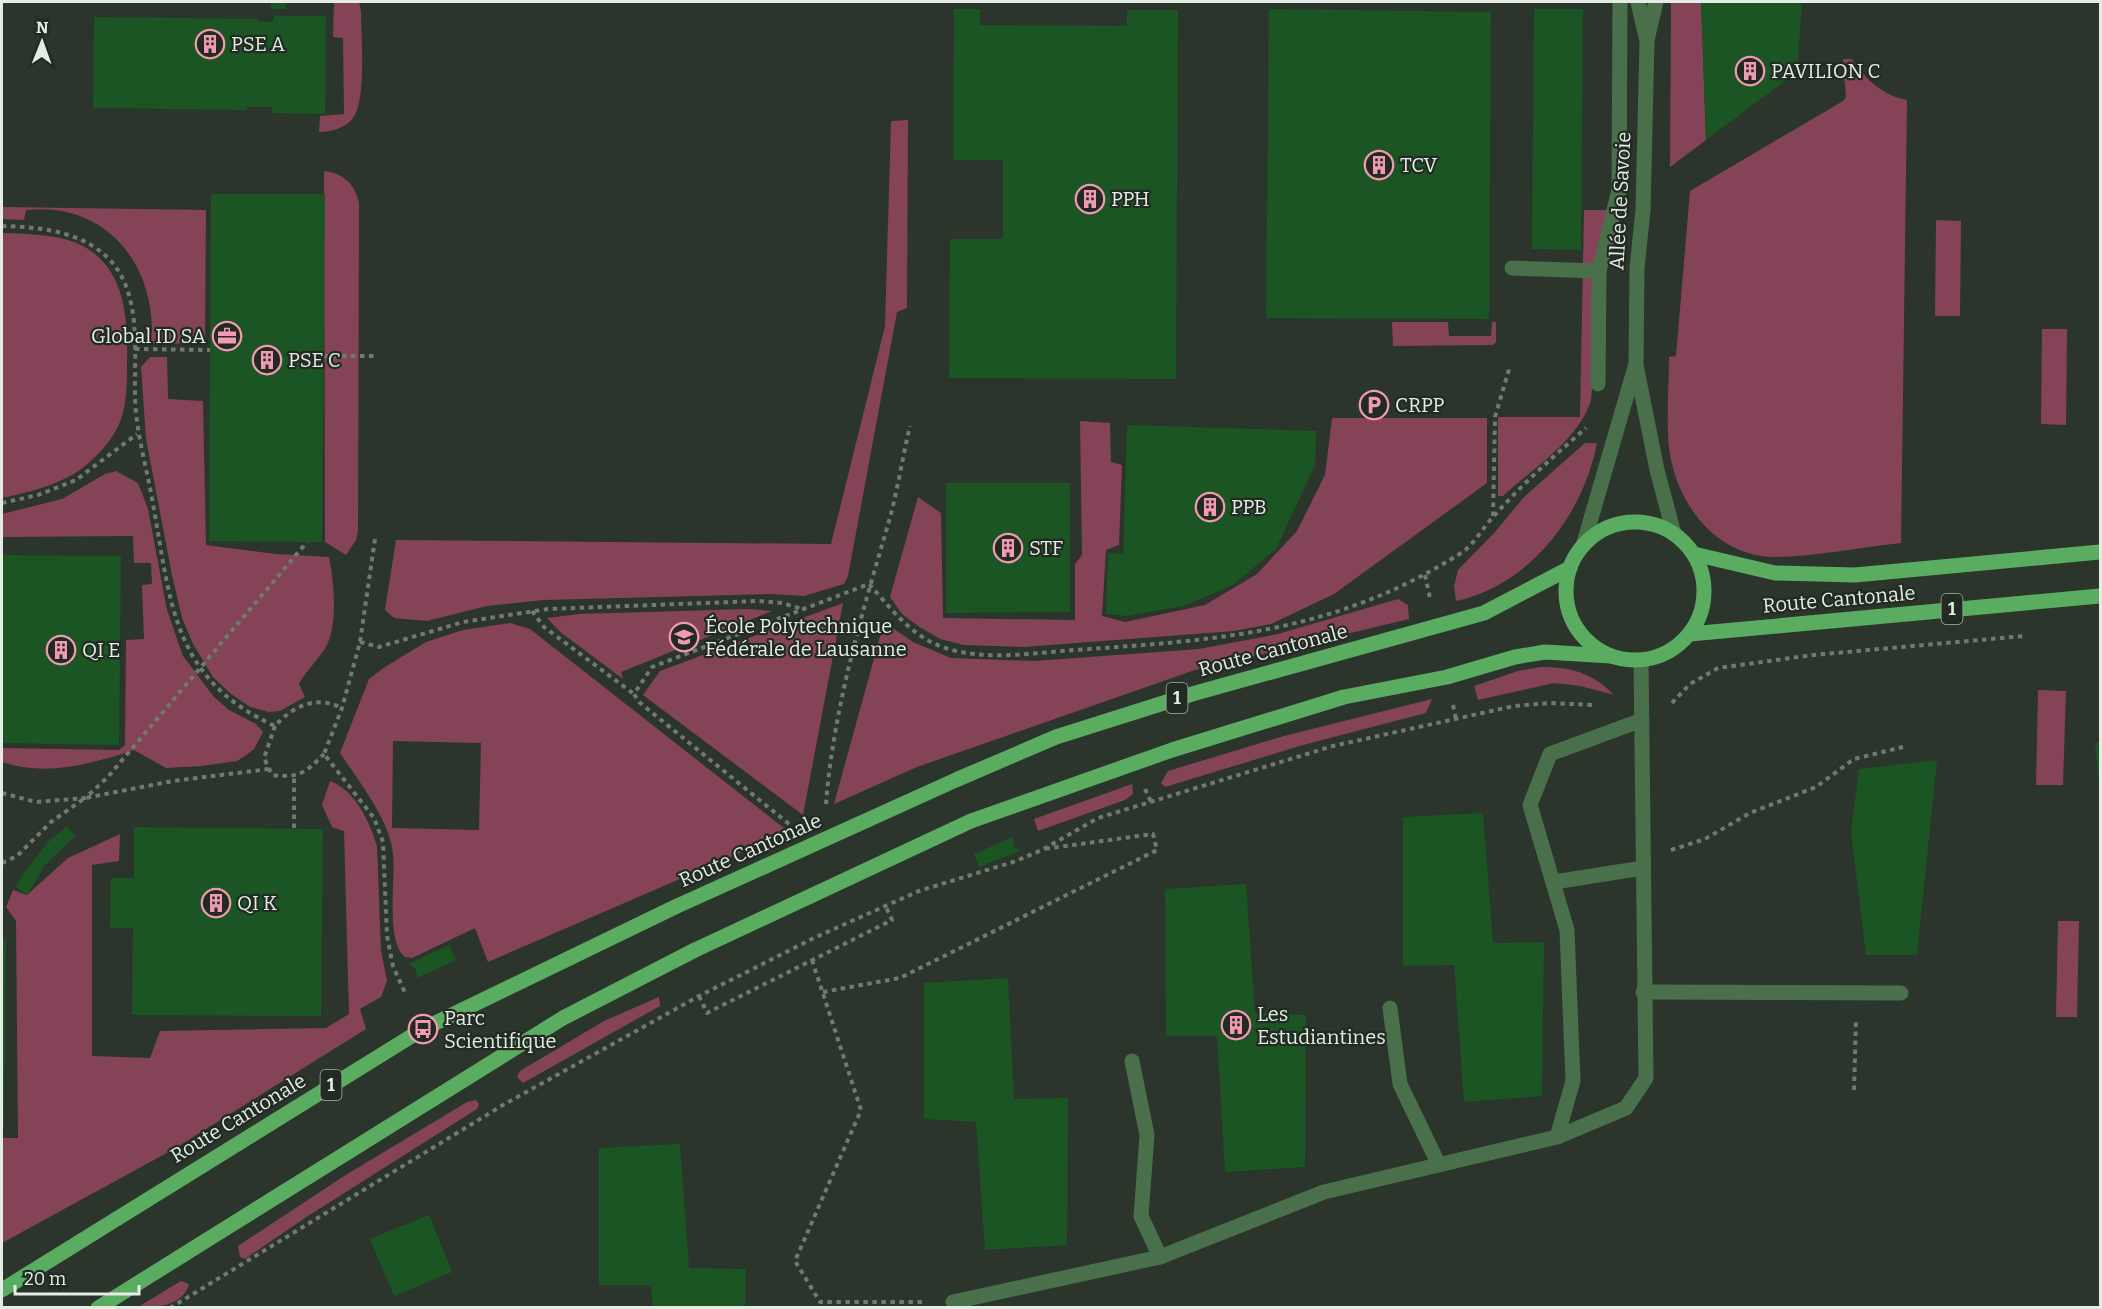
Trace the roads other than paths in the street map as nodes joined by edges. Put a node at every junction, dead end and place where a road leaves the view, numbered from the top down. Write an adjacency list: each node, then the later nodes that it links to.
1 (1620, 2): 6 (street)
2 (1638, 2): 4 (street, Allée de Savoie)
3 (1656, 2): 4 (street, Allée de Savoie)
4 (1647, 40): 7 (street, Allée de Savoie)
5 (1512, 268): 6 (street)
6 (1599, 272): 8 (street)
7 (1636, 364): 9 (street, Allée de Savoie); 10 (street, Allée de Savoie)
8 (1598, 384)
9 (1674, 534): 10 (main road); 12 (main road)
10 (1583, 546): 13 (main road)
11 (2100, 552): 12 (main road, Route Cantonale / 1)
12 (1694, 554): 15 (main road)
13 (1570, 568): 16 (main road); 28 (main road, Route Cantonale / 1, bridge)
14 (2100, 596): 15 (main road, Route Cantonale / 1)
15 (1690, 634): 17 (main road)
16 (1611, 656): 17 (main road); 30 (main road, bridge)
17 (1641, 661): 18 (street)
18 (1642, 715): 19 (street); 20 (street)
19 (1643, 868): 20 (street); 21 (street)
20 (1554, 882): 25 (street)
21 (1643, 992): 22 (street); 25 (street)
22 (1901, 993)
23 (1390, 1008): 26 (street)
24 (1132, 1061): 27 (street)
25 (1557, 1137): 26 (street)
26 (1439, 1165): 27 (street)
27 (1160, 1257): 29 (street)
28 (2, 1290)
29 (953, 1302)
30 (98, 1308)

